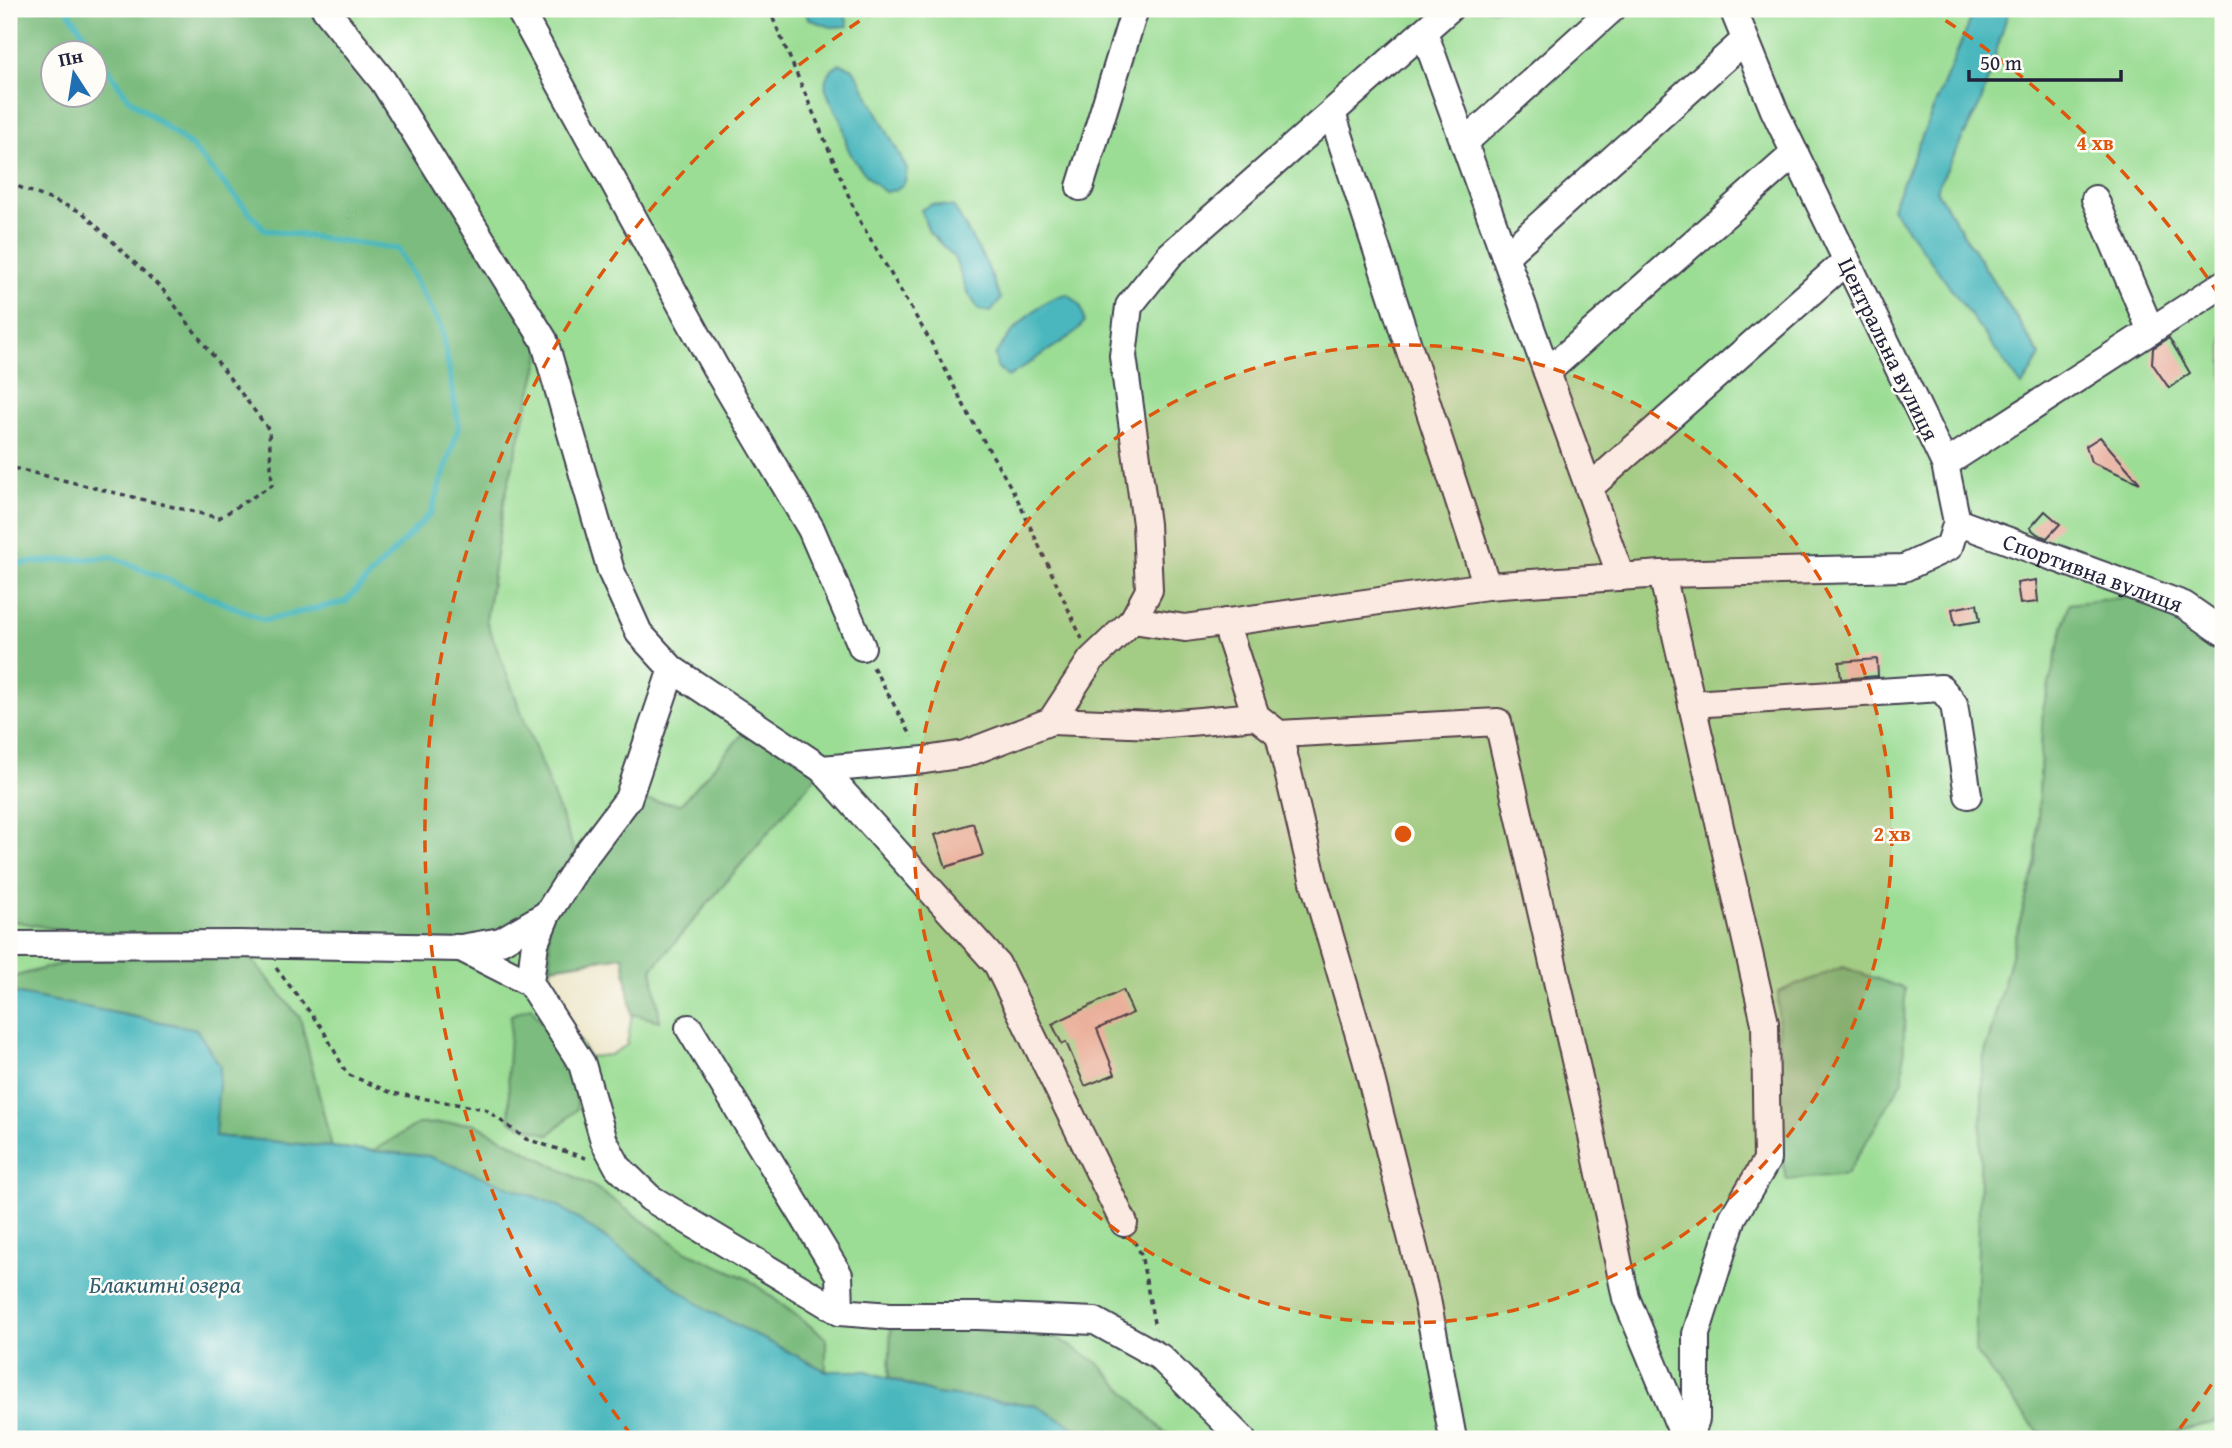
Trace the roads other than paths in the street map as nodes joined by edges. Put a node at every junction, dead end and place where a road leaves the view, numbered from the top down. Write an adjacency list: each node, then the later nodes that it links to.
1 (325, 9): 29 (street)
2 (519, 9): 28 (street)
3 (1135, 9): 12 (street)
4 (1449, 9): 7 (street)
5 (1612, 9): 10 (street)
6 (1733, 9): 8 (street, Центральна вулиця)
7 (1424, 33): 9 (street); 10 (street)
8 (1745, 40): 11 (street, Центральна вулиця); 14 (street)
9 (1332, 113): 24 (street); 25 (street)
10 (1464, 143): 14 (street)
11 (1795, 153): 15 (street, Центральна вулиця); 18 (street)
12 (1080, 187)
13 (2095, 199): 17 (street)
14 (1505, 256): 18 (street)
15 (1846, 261): 19 (street, Центральна вулиця); 20 (street)
16 (2223, 284): 17 (street, Центральна вулиця)
17 (2151, 331): 19 (street, Центральна вулиця)
18 (1547, 372): 20 (street)
19 (1945, 464): 21 (street)
20 (1589, 488): 23 (street)
21 (1957, 522): 22 (street); 27 (street, Спортивна вулиця)
22 (1662, 574): 23 (street); 30 (street)
23 (1621, 576): 24 (street)
24 (1487, 586): 26 (street)
25 (1133, 620): 26 (street); 32 (street)
26 (1225, 622): 31 (street)
27 (2223, 632)
28 (862, 647)
29 (672, 669): 34 (street); 36 (street)
30 (1692, 704): 35 (street); 45 (street)
31 (1256, 716): 32 (street); 33 (street)
32 (1051, 721): 34 (street)
33 (1279, 734): 44 (street); 45 (street)
34 (822, 769): 41 (street)
35 (1968, 795)
36 (547, 914): 38 (street); 39 (street)
37 (9, 945): 38 (street)
38 (461, 948): 39 (street)
39 (530, 983): 42 (street)
40 (689, 1028): 42 (street)
41 (1124, 1223)
42 (840, 1312): 43 (street)
43 (1242, 1439)
44 (1453, 1439)
45 (1687, 1439)

